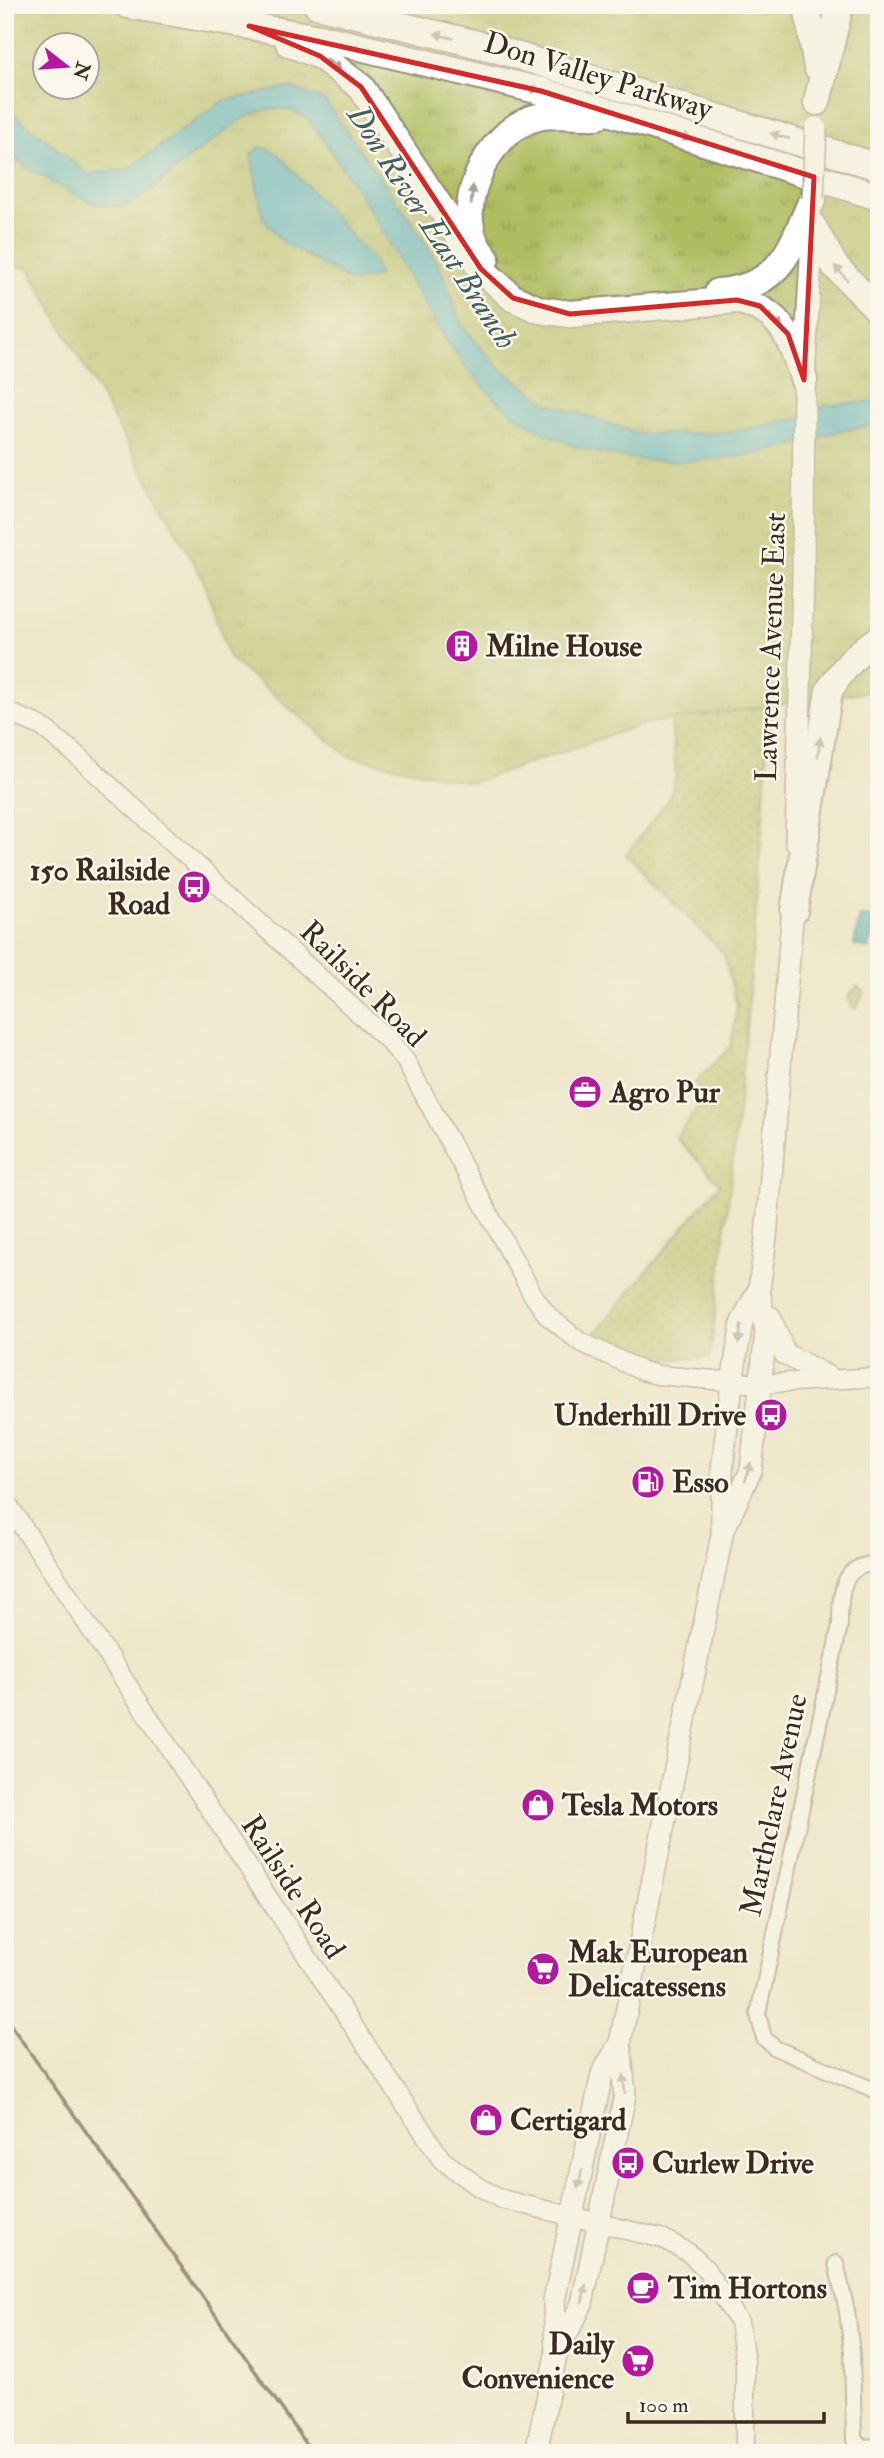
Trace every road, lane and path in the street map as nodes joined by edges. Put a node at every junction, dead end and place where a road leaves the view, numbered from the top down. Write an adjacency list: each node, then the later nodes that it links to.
1 (128, 5): 7 (highway, Don Valley Parkway)
2 (317, 5): 6 (highway, Don Valley Parkway)
3 (807, 5): 8 (highway)
4 (821, 5): 8 (main road, Lawrence Avenue East)
5 (840, 5): 9 (highway)
6 (352, 10): 11 (highway, Don Valley Parkway, one-way to 6)
7 (249, 26): 10 (highway, Don Valley Parkway, one-way to 10); 15 (highway, one-way to 15)
8 (817, 67): 9 (main road, Lawrence Avenue East)
9 (817, 115): 13 (main road, Lawrence Avenue East, bridge)
10 (617, 116): 12 (highway, Don Valley Parkway, one-way to 12); 13 (highway, one-way to 10)
11 (875, 164)
12 (879, 197)
13 (813, 215): 14 (highway, one-way to 13); 15 (main road, Lawrence Avenue East)
14 (879, 312)
15 (804, 380): 18 (main road, Lawrence Avenue East)
16 (879, 639): 18 (highway, one-way to 16)
17 (5, 711): 22 (street, Railside Road)
18 (794, 911): 19 (main road, Lawrence Avenue East)
19 (759, 1289): 21 (main road); 22 (main road, Lawrence Avenue East, one-way to 22); 23 (main road, Lawrence Avenue East)
20 (879, 1377): 21 (street)
21 (830, 1378): 23 (street)
22 (732, 1382): 23 (street); 25 (main road, Lawrence Avenue East)
23 (760, 1384): 25 (main road, Lawrence Avenue East, one-way to 23)
24 (5, 1500): 29 (street, Railside Road)
25 (722, 1535): 27 (main road, Lawrence Avenue East)
26 (879, 1563): 28 (street, Marthclare Avenue)
27 (620, 2043): 29 (main road, Lawrence Avenue East, one-way to 29); 30 (main road, Lawrence Avenue East, one-way to 27)
28 (879, 2092)
29 (572, 2217): 30 (street, Railside Road); 32 (main road, Lawrence Avenue East)
30 (599, 2223): 32 (main road, Lawrence Avenue East, one-way to 30); 35 (street)
31 (836, 2263): 33 (street)
32 (556, 2355): 34 (main road, Lawrence Avenue East)
33 (879, 2446)
34 (536, 2453)
35 (745, 2453)

